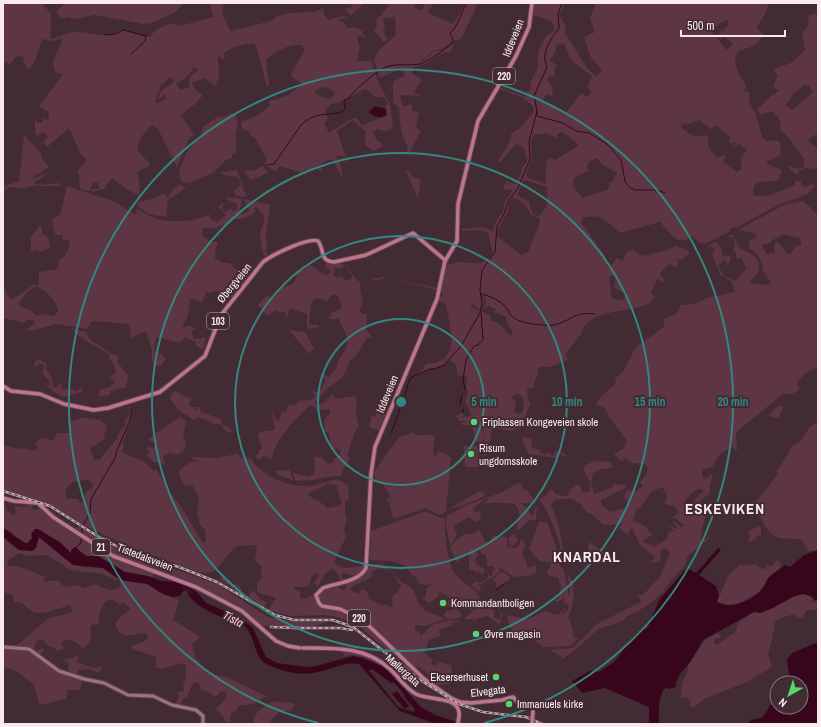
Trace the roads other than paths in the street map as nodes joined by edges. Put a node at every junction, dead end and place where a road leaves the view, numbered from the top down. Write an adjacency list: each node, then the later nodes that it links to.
1 (532, 3): 2 (main road, Iddeveien / 220)
2 (446, 260): 3 (main road, Øbergveien / 103); 7 (main road, Iddeveien / 220)
3 (3, 386)
4 (3, 498): 5 (main road, Tistedalsveien / 21)
5 (242, 611): 8 (main road, Møllergata / 21)
6 (3, 646): 9 (main road)
7 (465, 703): 10 (main road, Elvegata / 220, bridge)
8 (458, 722)
9 (203, 724)
10 (533, 724)

